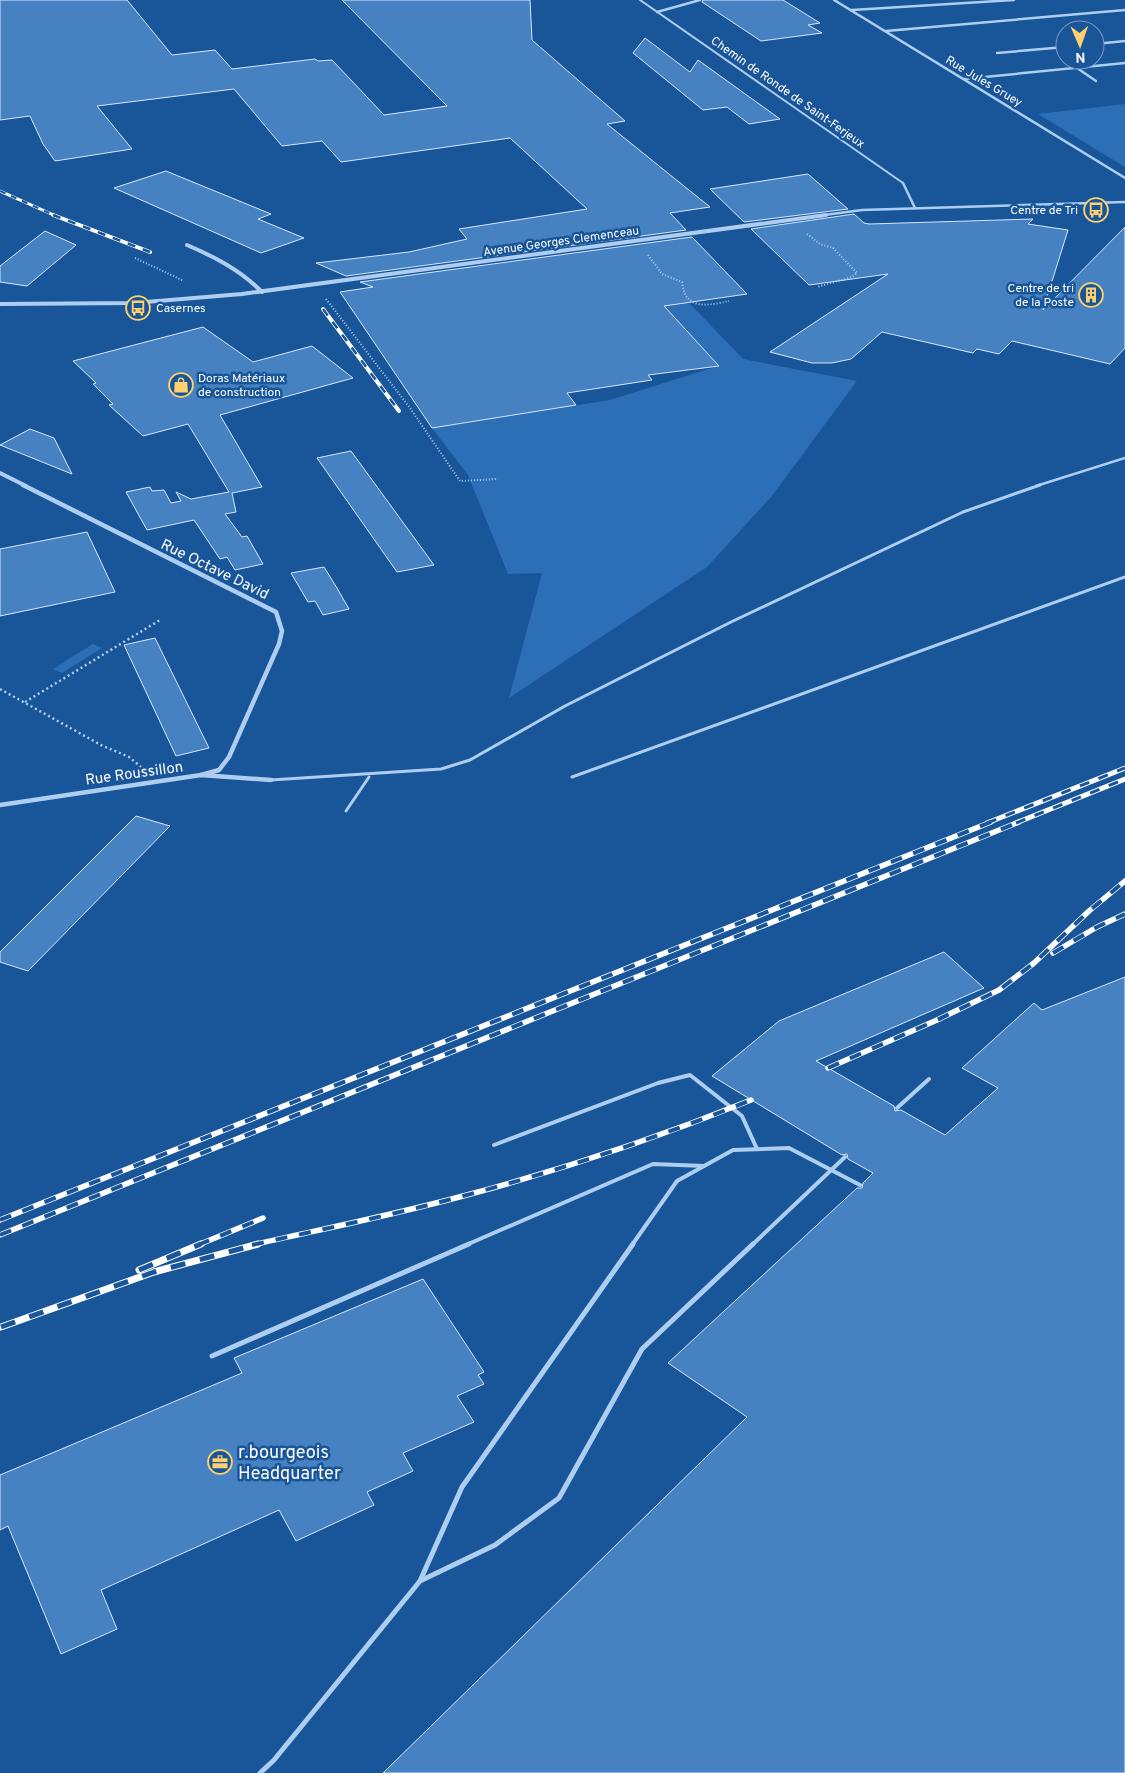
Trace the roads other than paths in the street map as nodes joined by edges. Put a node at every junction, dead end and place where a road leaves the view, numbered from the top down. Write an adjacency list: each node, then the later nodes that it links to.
1 (640, 0): 7 (lane, Chemin de Ronde de Saint-Ferjeux)
2 (700, 0): 7 (street)
3 (834, 0): 5 (street, Rue Jules Gruey)
4 (1014, 0): 5 (street)
5 (852, 10): 8 (street, Rue Jules Gruey)
6 (1125, 10): 8 (street)
7 (657, 12): 20 (lane, Chemin de Ronde de Saint-Ferjeux)
8 (886, 32): 17 (street, Rue Jules Gruey)
9 (1125, 41): 10 (street)
10 (1105, 43)
11 (1055, 48): 12 (street)
12 (997, 53)
13 (1125, 63): 14 (street)
14 (1105, 65)
15 (1056, 70): 17 (street)
16 (1080, 70): 18 (street)
17 (964, 79): 19 (street, Rue Jules Gruey)
18 (1096, 81)
19 (1125, 178)
20 (903, 183): 22 (street, Chemin de Ronde de Saint-Ferjeux)
21 (1125, 202): 22 (street, Avenue Georges Clemenceau)
22 (915, 208): 24 (street, Avenue Georges Clemenceau)
23 (188, 245): 24 (street)
24 (262, 292): 25 (street, Avenue Georges Clemenceau)
25 (0, 304)
26 (1125, 458): 29 (lane)
27 (0, 473): 30 (street, Rue Octave David)
28 (1125, 577): 32 (lane)
29 (415, 771): 31 (lane); 33 (lane)
30 (201, 775): 33 (street, Rue Roussillon); 34 (street, Rue Roussillon)
31 (369, 777): 33 (lane); 35 (lane)
32 (572, 777)
33 (272, 780)
34 (0, 805)
35 (346, 811)
36 (929, 1079): 37 (lane)
37 (897, 1108)
38 (494, 1145): 39 (lane)
39 (757, 1149): 41 (lane); 42 (lane)
40 (845, 1157): 42 (lane)
41 (704, 1166): 44 (lane); 45 (lane)
42 (832, 1170): 43 (lane); 45 (lane)
43 (860, 1185)
44 (212, 1356)
45 (420, 1581): 46 (lane)
46 (260, 1773)

